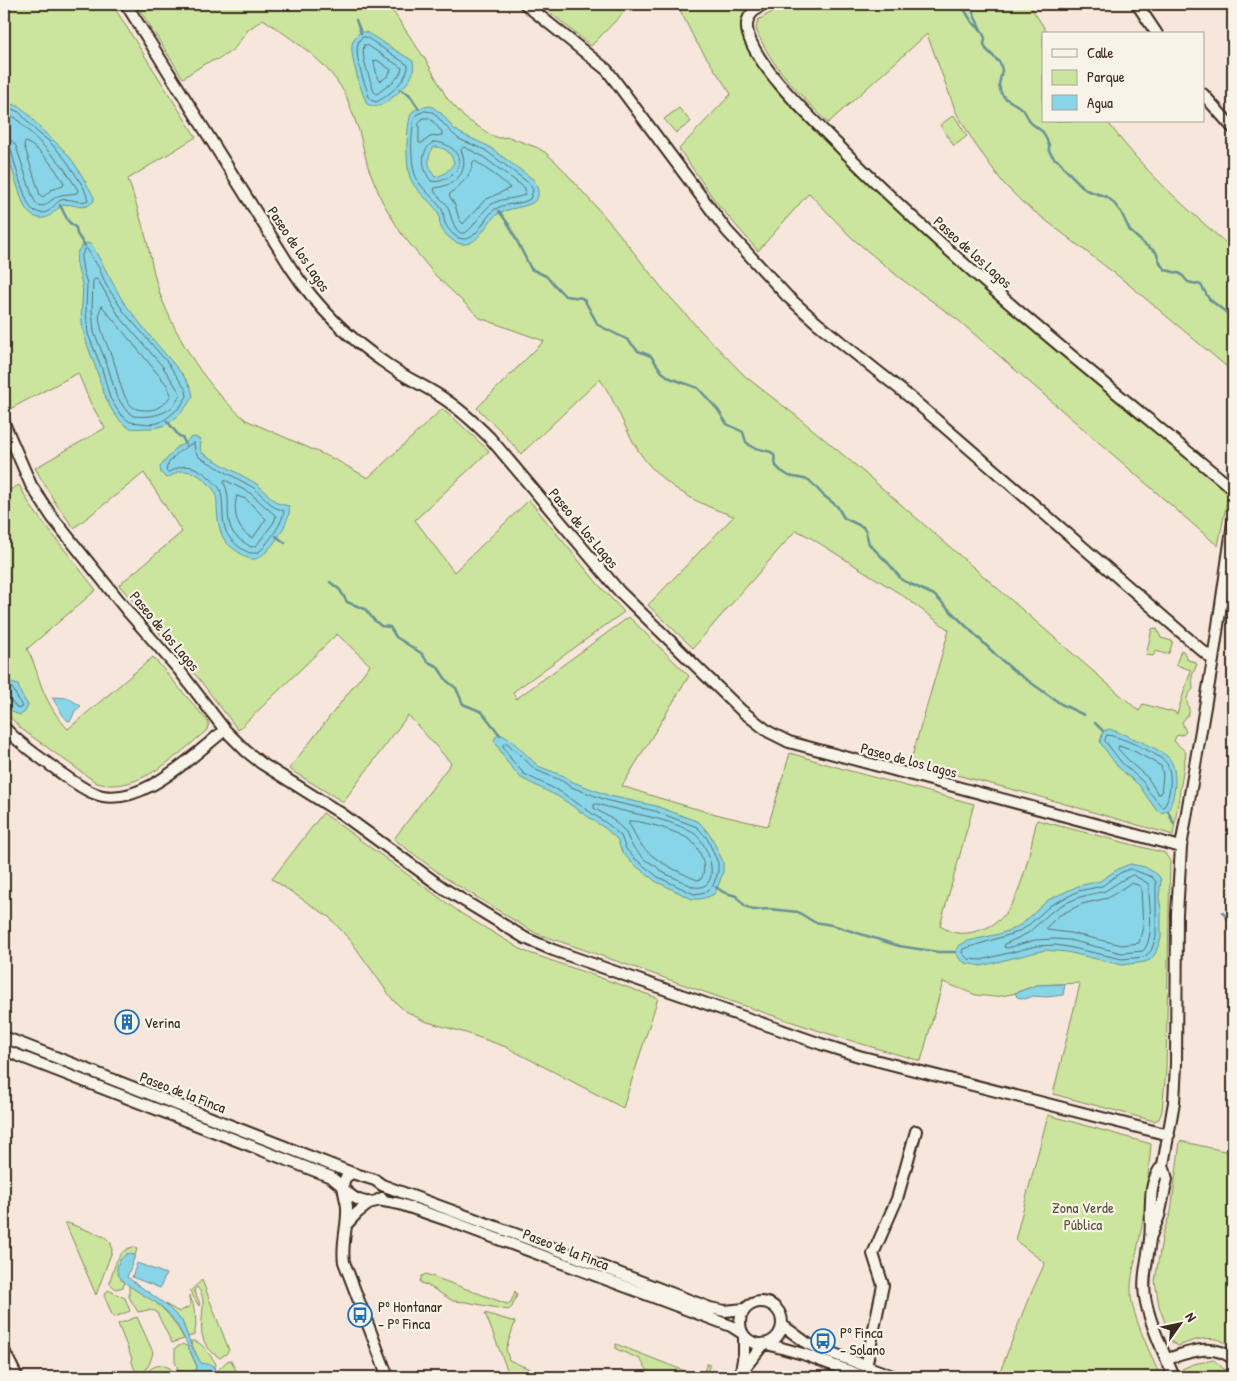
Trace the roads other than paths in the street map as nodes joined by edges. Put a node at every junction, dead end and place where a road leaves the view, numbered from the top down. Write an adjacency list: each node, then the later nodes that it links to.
1 (126, 4): 14 (street, Paseo de los Lagos)
2 (525, 4): 11 (street)
3 (763, 4): 9 (street, Paseo de los Lagos)
4 (1136, 4): 5 (street)
5 (1156, 32)
6 (1204, 95): 7 (street)
7 (1233, 128)
8 (4, 424): 13 (street, Paseo de los Lagos)
9 (1233, 490)
10 (1233, 522): 11 (street)
11 (1213, 660): 14 (street)
12 (4, 727): 13 (street)
13 (225, 730): 18 (street, Paseo de los Lagos)
14 (1181, 847): 18 (street)
15 (4, 1037): 19 (street, Paseo de la Finca)
16 (4, 1050): 21 (street, Paseo de la Finca)
17 (916, 1131): 32 (street)
18 (1169, 1135): 30 (street)
19 (352, 1173): 20 (street, Paseo de la Finca); 21 (street)
20 (382, 1185): 22 (street); 24 (street, Paseo de la Finca)
21 (344, 1189): 22 (street, Paseo de la Finca); 23 (street)
22 (375, 1201): 23 (street); 26 (street, Paseo de la Finca)
23 (346, 1224): 35 (street)
24 (744, 1309): 25 (street); 26 (street)
25 (782, 1325): 27 (street); 32 (street)
26 (743, 1335): 27 (street); 33 (street)
27 (765, 1344): 32 (street); 33 (street)
28 (4, 1351): 34 (street)
29 (1233, 1359): 30 (street)
30 (1168, 1362): 31 (street); 37 (street)
31 (1233, 1366)
32 (865, 1372): 36 (street)
33 (741, 1375)
34 (17, 1377)
35 (388, 1377)
36 (895, 1377)
37 (1174, 1377)

